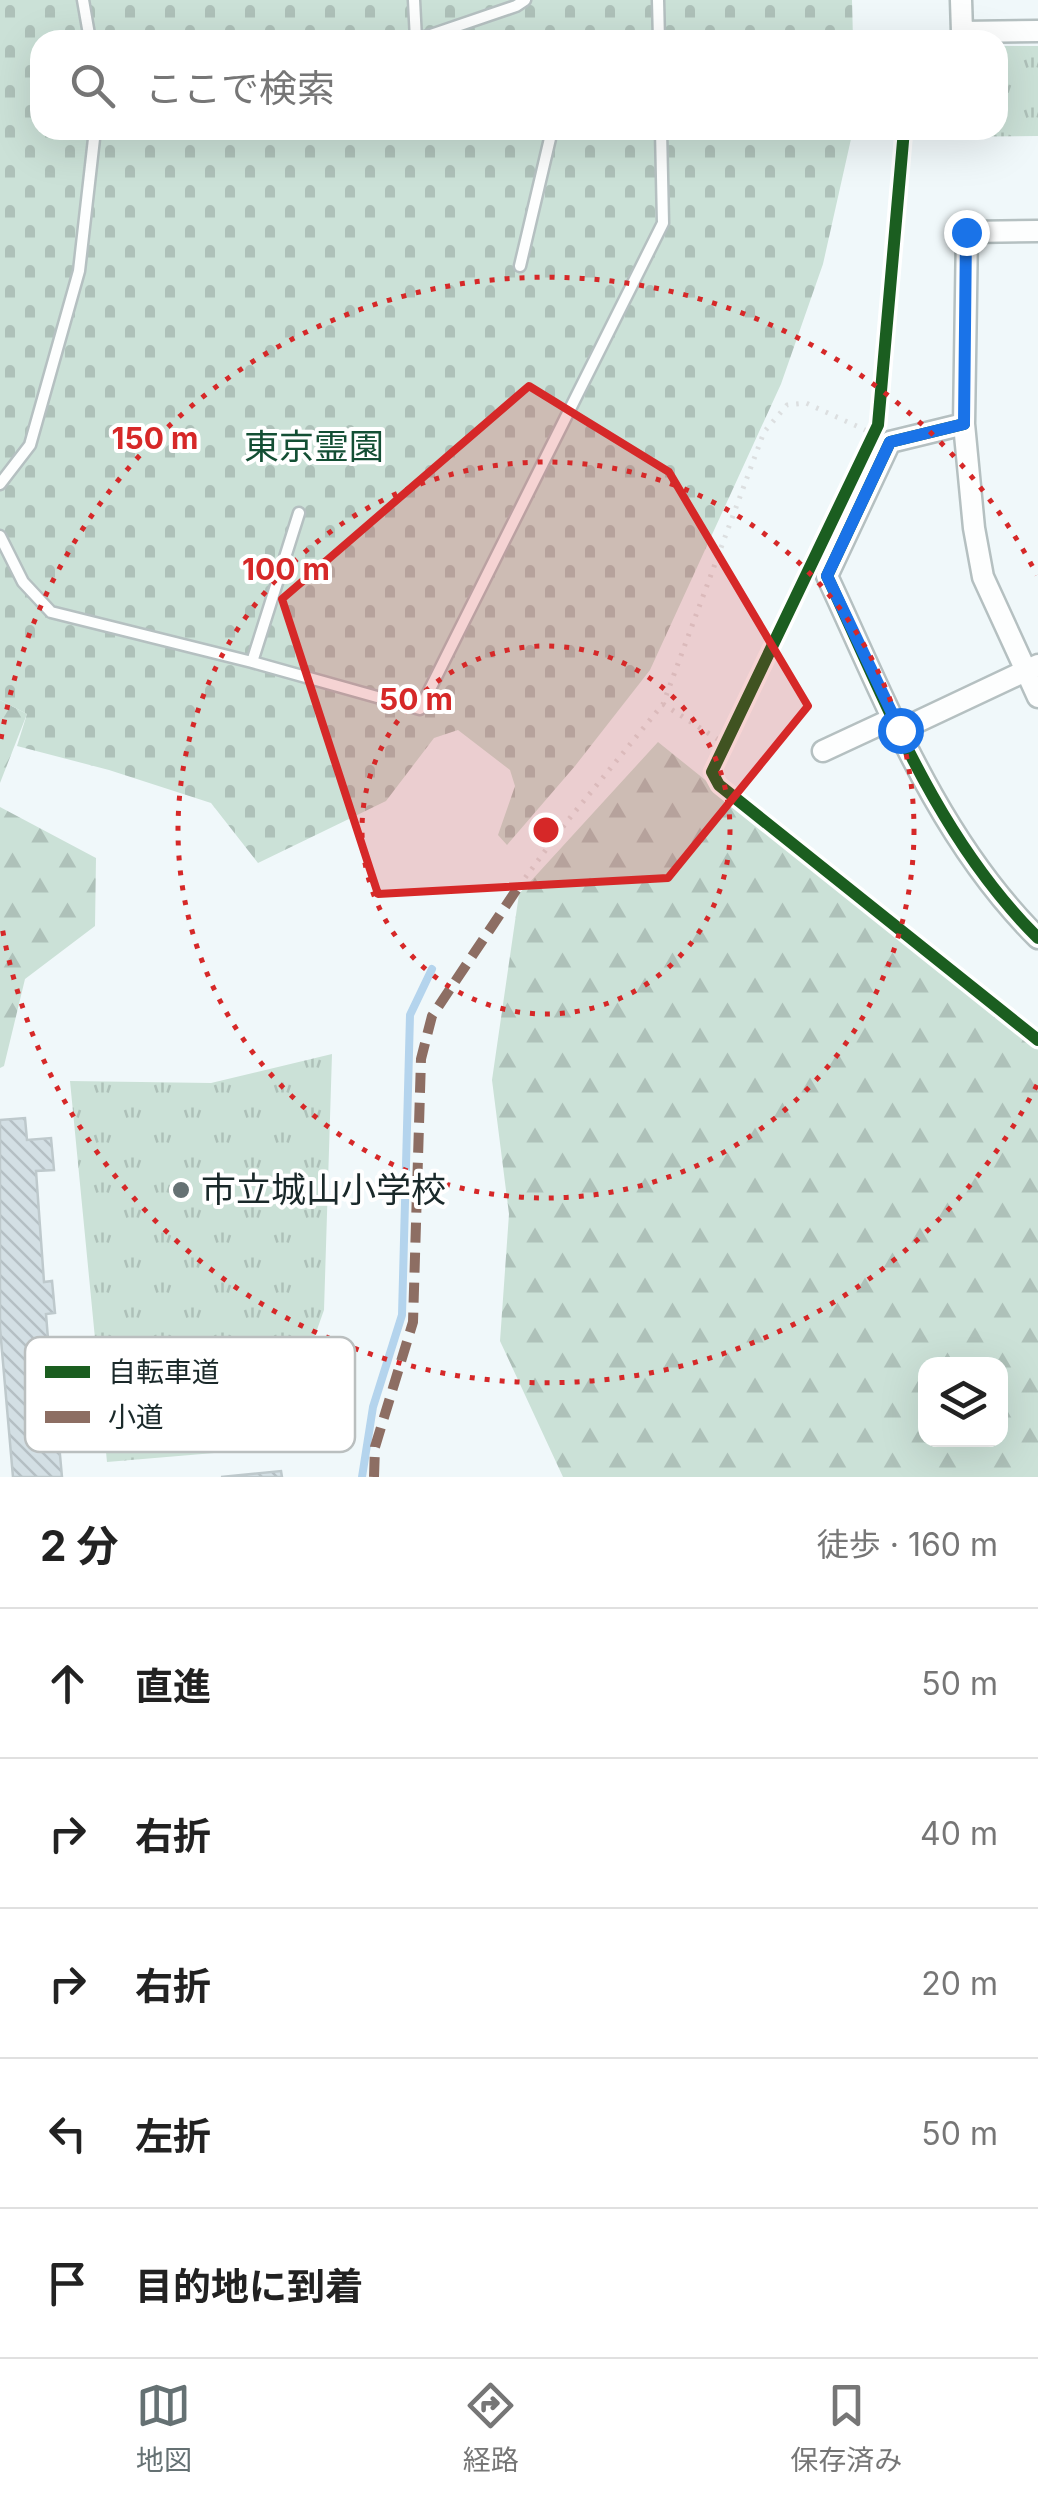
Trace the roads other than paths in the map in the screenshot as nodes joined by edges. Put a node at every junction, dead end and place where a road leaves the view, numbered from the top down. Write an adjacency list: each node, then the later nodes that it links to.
1 (83, 0): 6 (lane)
2 (414, 0): 7 (lane)
3 (525, 0): 8 (lane)
4 (658, 0): 9 (lane)
5 (961, 0): 10 (street)
6 (88, 30)
7 (416, 30)
8 (445, 30)
9 (659, 30)
10 (962, 30)
11 (1008, 31): 12 (street)
12 (1038, 31)
13 (94, 140): 19 (lane)
14 (550, 140): 17 (lane)
15 (661, 140): 22 (lane)
16 (1038, 232): 18 (street)
17 (520, 266)
18 (964, 424): 23 (street); 25 (street)
19 (0, 484)
20 (299, 513): 22 (lane)
21 (0, 536): 22 (lane)
22 (252, 662)
23 (1031, 668): 24 (street); 25 (street)
24 (1038, 698)
25 (897, 724): 26 (street); 27 (street)
26 (823, 752)
27 (1038, 938)

